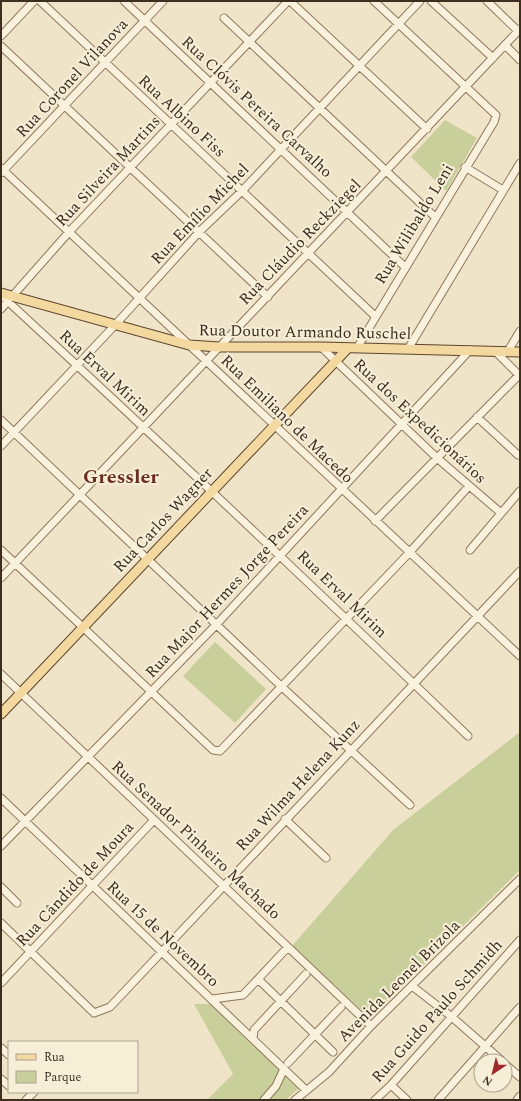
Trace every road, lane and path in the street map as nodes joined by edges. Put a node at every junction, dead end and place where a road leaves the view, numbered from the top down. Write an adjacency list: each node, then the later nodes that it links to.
1 (34, 1): 14 (street)
2 (40, 1): 20 (street, Rua Albino Fiss)
3 (124, 1): 11 (street, Rua Clóvis Pereira Carvalho)
4 (163, 1): 11 (street, Rua Coronel Vilanova)
5 (289, 1): 15 (street, Rua Silveira Martins); 21 (street)
6 (374, 1): 12 (street)
7 (420, 1): 12 (street, Rua Emílio Michel)
8 (431, 1): 18 (street)
9 (487, 1): 13 (street)
10 (224, 18): 15 (street)
11 (144, 20): 20 (street, Rua Coronel Vilanova); 22 (street, Rua Clóvis Pereira Carvalho)
12 (398, 24): 21 (street, Rua Emílio Michel); 23 (street)
13 (519, 30): 16 (street, Rua Cláudio Reckziegel)
14 (1, 36)
15 (249, 42): 22 (street, Rua Silveira Martins); 25 (street)
16 (505, 45): 18 (street, Rua Cláudio Reckziegel); 19 (street)
17 (1, 46): 24 (street)
18 (493, 58): 23 (street, Rua Cláudio Reckziegel)
19 (520, 60)
20 (106, 63): 24 (street, Rua Coronel Vilanova); 26 (street, Rua Albino Fiss)
21 (359, 66): 25 (street, Rua Emílio Michel); 27 (street)
22 (210, 83): 26 (street, Rua Silveira Martins); 28 (street, Rua Clóvis Pereira Carvalho)
23 (465, 86): 27 (street, Rua Cláudio Reckziegel); 31 (street, Rua Wilibaldo Leni)
24 (65, 106): 30 (street); 32 (street, Rua Coronel Vilanova)
25 (319, 108): 28 (street, Rua Emílio Michel); 33 (street)
26 (171, 124): 30 (street, Rua Silveira Martins); 35 (street, Rua Albino Fiss)
27 (426, 129): 33 (street, Rua Cláudio Reckziegel)
28 (280, 149): 35 (street, Rua Emílio Michel); 36 (street, Rua Clóvis Pereira Carvalho)
29 (520, 163): 34 (street)
30 (131, 167): 38 (street, Rua Silveira Martins); 39 (street)
31 (465, 167): 34 (street); 37 (street, Rua Wilibaldo Leni)
32 (2, 171): 38 (street, Rua Emiliano de Macedo)
33 (386, 172): 36 (street, Rua Cláudio Reckziegel); 37 (street)
34 (503, 190): 54 (street)
35 (242, 191): 39 (street, Rua Emílio Michel); 40 (street, Rua Albino Fiss)
36 (348, 213): 40 (street, Rua Cláudio Reckziegel); 41 (street, Rua Clóvis Pereira Carvalho)
37 (435, 217): 41 (street, Rua Wilibaldo Leni)
38 (69, 232): 44 (street, Rua Emiliano de Macedo); 45 (street, Rua Silveira Martins)
39 (199, 232): 43 (street); 44 (street, Rua Emílio Michel)
40 (309, 254): 43 (street, Rua Cláudio Reckziegel); 47 (street, Rua Albino Fiss)
41 (405, 267): 47 (street, Rua Wilibaldo Leni)
42 (1, 294): 45 (main road, Rua Doutor Armando Ruschel)
43 (268, 297): 51 (street, Rua Cláudio Reckziegel)
44 (140, 298): 48 (street, Rua Emílio Michel); 50 (street, Rua Emiliano de Macedo)
45 (11, 299): 46 (street, Rua Silveira Martins); 48 (main road, Rua Doutor Armando Ruschel); 61 (street, Rua Erval Mirim)
46 (1, 309)
47 (375, 316): 53 (street, Rua Wilibaldo Leni)
48 (116, 324): 50 (main road, Rua Doutor Armando Ruschel); 61 (street, Rua Emílio Michel)
49 (520, 331): 57 (street)
50 (189, 345): 51 (main road, Rua Doutor Armando Ruschel); 59 (street, Rua Emiliano de Macedo)
51 (219, 347): 52 (main road, Rua Doutor Armando Ruschel); 59 (street, Rua Cláudio Reckziegel)
52 (320, 347): 53 (main road, Rua Doutor Armando Ruschel); 60 (street, Rua dos Expedicionários)
53 (352, 348): 54 (main road, Rua Doutor Armando Ruschel); 60 (main road, Rua Carlos Wagner)
54 (408, 349): 55 (main road, Rua Doutor Armando Ruschel)
55 (470, 350): 56 (main road, Rua Doutor Armando Ruschel); 65 (street, Rua Major Hermes Jorge Pereira)
56 (495, 351): 57 (main road, Rua Doutor Armando Ruschel); 62 (street)
57 (508, 352): 58 (main road, Rua Doutor Armando Ruschel)
58 (520, 352)
59 (206, 361): 66 (street, Rua Emiliano de Macedo); 67 (street, Rua Cláudio Reckziegel)
60 (335, 361): 65 (street, Rua dos Expedicionários); 66 (main road, Rua Carlos Wagner)
61 (78, 364): 67 (street, Rua Erval Mirim); 68 (street, Rua Emílio Michel)
62 (520, 375): 63 (street)
63 (477, 417): 70 (street); 71 (street)
64 (1, 420): 68 (street)
65 (402, 424): 71 (street, Rua dos Expedicionários); 73 (street, Rua Major Hermes Jorge Pereira)
66 (274, 426): 73 (street, Rua Emiliano de Macedo); 74 (main road, Rua Carlos Wagner)
67 (143, 427): 74 (street, Rua Erval Mirim); 76 (street, Rua Cláudio Reckziegel)
68 (14, 432): 69 (street, Rua Emílio Michel); 76 (street)
69 (1, 446)
70 (518, 455)
71 (437, 458): 72 (street, Rua dos Expedicionários); 78 (street)
72 (469, 486): 77 (street, Rua dos Expedicionários); 81 (street)
73 (341, 490): 78 (street, Rua Emiliano de Macedo); 82 (street, Rua Major Hermes Jorge Pereira)
74 (212, 491): 82 (street, Rua Erval Mirim); 83 (main road, Rua Carlos Wagner)
75 (520, 491): 77 (street)
76 (79, 495): 83 (street); 84 (street, Rua Cláudio Reckziegel)
77 (501, 513): 80 (street)
78 (375, 521): 81 (street, Rua Emiliano de Macedo)
79 (1, 550): 84 (street)
80 (470, 550)
81 (409, 552): 87 (street, Rua Emiliano de Macedo); 88 (street)
82 (280, 555): 88 (street, Rua Erval Mirim); 89 (street, Rua Major Hermes Jorge Pereira)
83 (148, 559): 89 (street); 90 (main road, Rua Carlos Wagner)
84 (15, 563): 86 (street, Rua Cláudio Reckziegel); 90 (street)
85 (520, 571): 87 (street, Rua Wilma Helena Kunz)
86 (1, 578)
87 (478, 617): 91 (street, Rua Emiliano de Macedo); 93 (street, Rua Wilma Helena Kunz)
88 (346, 618): 93 (street, Rua Erval Mirim); 94 (street)
89 (216, 625): 94 (street); 95 (street, Rua Major Hermes Jorge Pereira)
90 (83, 627): 95 (street); 96 (main road, Rua Carlos Wagner)
91 (520, 656)
92 (1, 674): 96 (street, Rua Senador Pinheiro Machado)
93 (413, 683): 98 (street, Rua Erval Mirim); 99 (street, Rua Wilma Helena Kunz)
94 (282, 687): 95 (street); 99 (street)
95 (151, 692): 100 (street, Rua Major Hermes Jorge Pereira)
96 (21, 693): 97 (main road, Rua Carlos Wagner); 100 (street, Rua Senador Pinheiro Machado)
97 (1, 714)
98 (468, 736)
99 (350, 750): 102 (street); 103 (street, Rua Wilma Helena Kunz)
100 (88, 757): 104 (street, Rua Senador Pinheiro Machado); 105 (street, Rua Major Hermes Jorge Pereira)
101 (1, 798): 105 (street, Rua 15 de Novembro)
102 (410, 805)
103 (286, 819): 107 (street); 109 (street, Rua Wilma Helena Kunz)
104 (153, 821): 109 (street, Rua Senador Pinheiro Machado); 110 (street, Rua Cândido de Moura)
105 (25, 822): 106 (street, Rua Major Hermes Jorge Pereira); 110 (street, Rua 15 de Novembro)
106 (1, 846)
107 (326, 858)
108 (520, 879): 121 (street, Avenida Leonel Brizola)
109 (223, 885): 115 (street, Rua Senador Pinheiro Machado); 117 (street, Rua Wilma Helena Kunz)
110 (91, 886): 116 (street, Rua Cândido de Moura); 117 (street, Rua 15 de Novembro)
111 (1, 887): 112 (street)
112 (17, 903)
113 (1, 923): 116 (street)
114 (520, 940): 126 (street, Rua Guido Paulo Schmidh)
115 (288, 947): 119 (street); 127 (street, Rua Senador Pinheiro Machado)
116 (31, 951): 117 (street, Rua Wilma Helena Kunz); 120 (street, Rua Cândido de Moura)
117 (161, 951): 122 (street, Rua 15 de Novembro)
118 (306, 974): 123 (street)
119 (258, 979): 122 (street); 123 (street)
120 (1, 983)
121 (412, 986): 126 (street); 127 (street, Avenida Leonel Brizola)
122 (212, 999): 129 (street, Rua 15 de Novembro)
123 (281, 1001): 128 (street); 129 (street)
124 (341, 1007): 128 (street)
125 (520, 1007): 130 (street)
126 (452, 1017): 130 (street); 134 (street, Rua Guido Paulo Schmidh)
127 (371, 1026): 135 (street, Avenida Leonel Brizola)
128 (315, 1035): 131 (street); 133 (street)
129 (253, 1039): 133 (street, Rua 15 de Novembro)
130 (485, 1046): 132 (street); 141 (street)
131 (333, 1052)
132 (493, 1053)
133 (286, 1066): 135 (street, Rua 15 de Novembro); 137 (street)
134 (391, 1085): 139 (street, Rua Guido Paulo Schmidh); 140 (street)
135 (306, 1090): 138 (street, Avenida Leonel Brizola)
136 (520, 1096): 142 (street)
137 (264, 1100)
138 (296, 1100)
139 (375, 1100)
140 (407, 1100)
141 (438, 1100)
142 (517, 1100)

